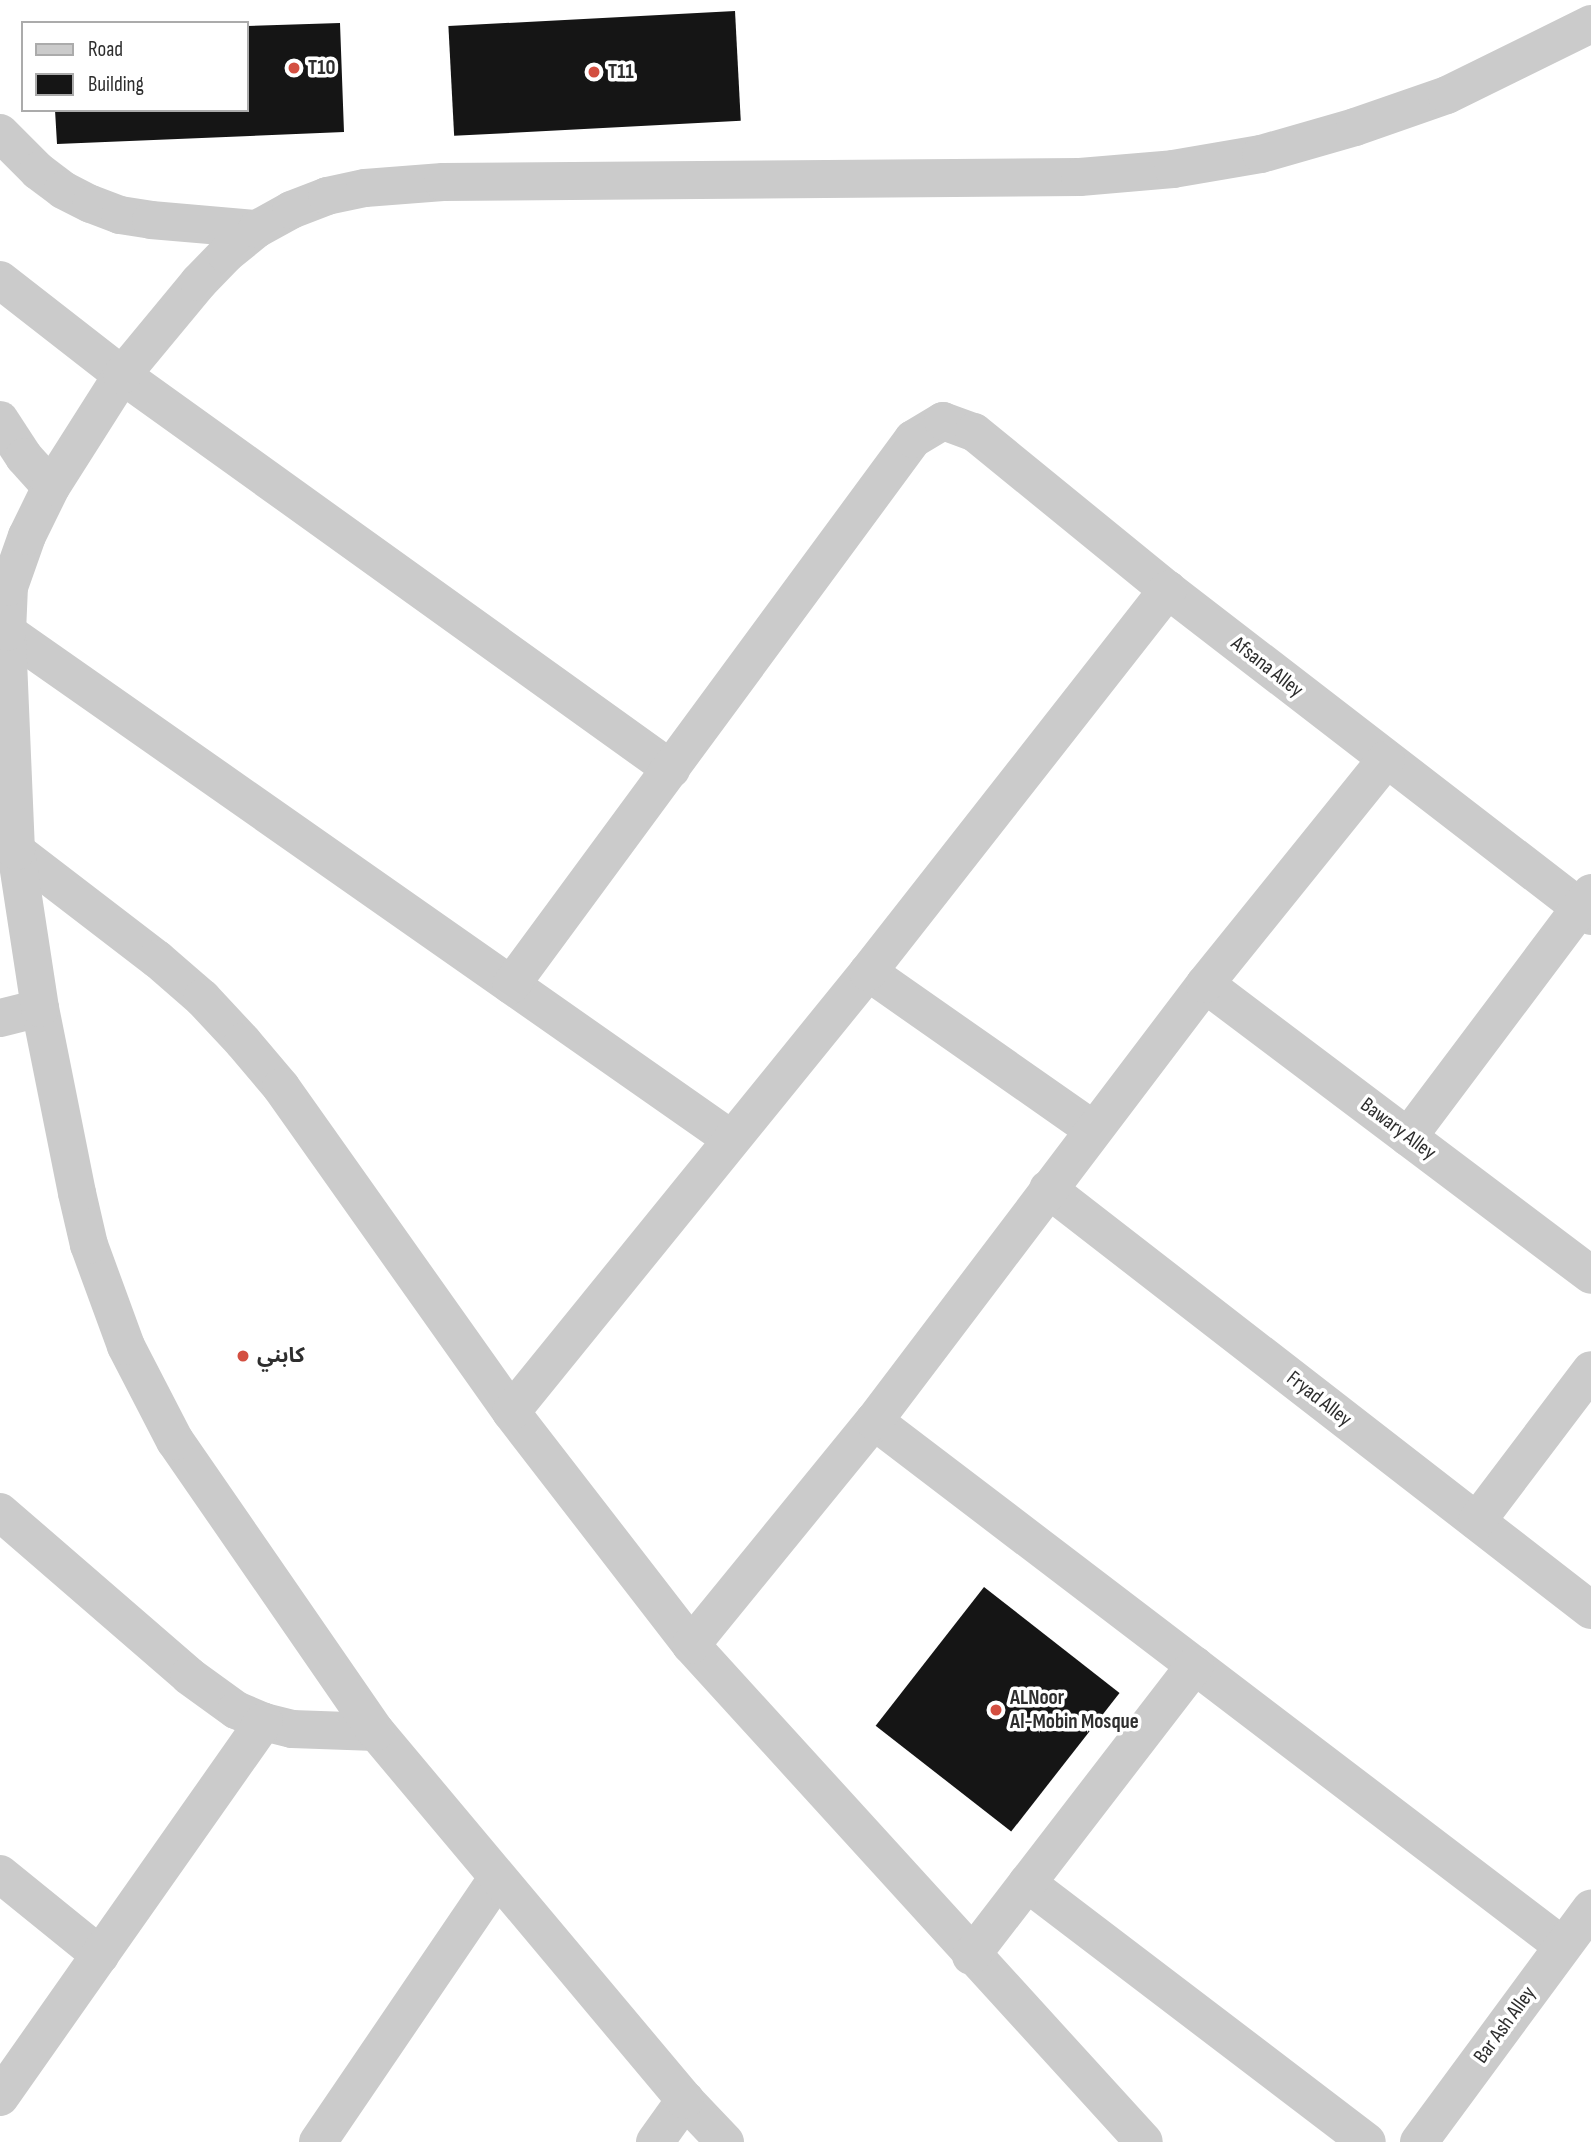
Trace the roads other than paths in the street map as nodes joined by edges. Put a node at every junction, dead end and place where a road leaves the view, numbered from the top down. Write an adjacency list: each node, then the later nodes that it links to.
1 (1591, 24): 3 (street)
2 (0, 133): 3 (street)
3 (257, 229): 5 (street)
4 (0, 280): 5 (street)
5 (122, 375): 7 (street); 11 (street)
6 (0, 419): 7 (street)
7 (51, 487): 9 (street)
8 (1168, 590): 10 (street, Afsana Alley); 11 (street, Afsana Alley); 14 (street)
9 (7, 632): 12 (street); 16 (street)
10 (1386, 760): 13 (street, Afsana Alley); 15 (street)
11 (671, 769): 16 (street)
12 (16, 851): 17 (street); 25 (street)
13 (1587, 905): 20 (street)
14 (867, 972): 19 (street); 21 (street)
15 (1205, 984): 19 (street); 20 (street, Bawary Alley)
16 (511, 985): 21 (street)
17 (40, 1008): 18 (street); 33 (street)
18 (0, 1018)
19 (1092, 1129): 22 (street)
20 (1408, 1137): 23 (street, Bawary Alley)
21 (731, 1139): 25 (street)
22 (1048, 1189): 26 (street); 28 (street, Fryad Alley)
23 (1591, 1275)
24 (1591, 1370): 28 (street)
25 (511, 1412): 30 (street)
26 (874, 1421): 30 (street); 31 (street)
27 (0, 1512): 32 (street)
28 (1477, 1521): 29 (street, Fryad Alley)
29 (1591, 1610)
30 (691, 1645): 40 (street)
31 (1195, 1665): 36 (street); 38 (street)
32 (264, 1722): 33 (street); 39 (street)
33 (376, 1732): 35 (street)
34 (0, 1874): 39 (street)
35 (497, 1879): 42 (street); 43 (street)
36 (1027, 1883): 40 (street); 47 (street)
37 (1591, 1909): 38 (street, Bar Ash Alley)
38 (1563, 1946): 48 (street, Bar Ash Alley)
39 (100, 1955): 41 (street)
40 (971, 1956): 46 (street)
41 (0, 2097)
42 (685, 2100): 44 (street); 45 (street)
43 (318, 2142)
44 (655, 2142)
45 (726, 2142)
46 (1144, 2142)
47 (1367, 2142)
48 (1419, 2142)

